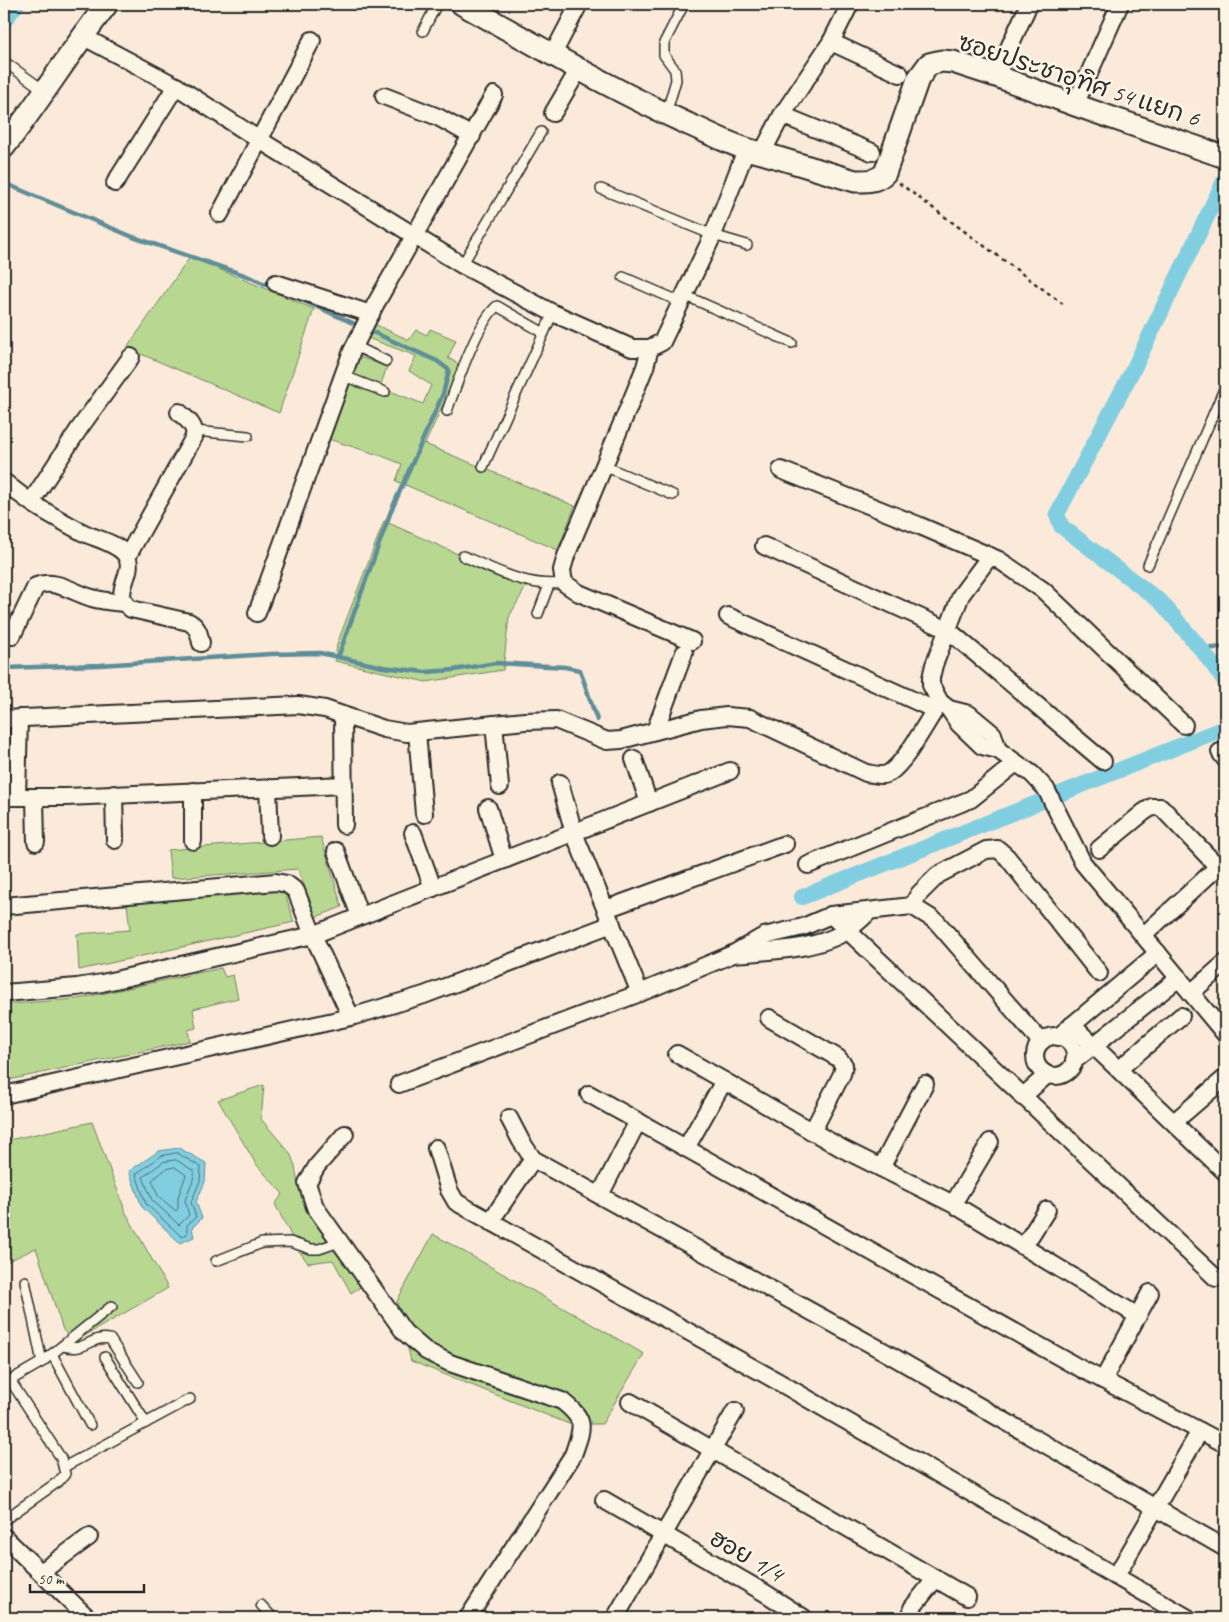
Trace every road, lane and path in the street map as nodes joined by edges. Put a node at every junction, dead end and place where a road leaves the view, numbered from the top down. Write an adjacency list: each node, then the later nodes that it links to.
1 (107, 4): 10 (street)
2 (437, 4): 9 (lane)
3 (462, 4): 13 (street)
4 (579, 4): 13 (street)
5 (684, 4): 24 (lane)
6 (850, 4): 12 (street)
7 (1029, 4): 17 (street)
8 (1120, 4): 22 (street)
9 (424, 31)
10 (82, 36): 18 (street); 19 (street)
11 (312, 40): 28 (street)
12 (831, 42): 16 (street); 25 (street)
13 (553, 54): 15 (street)
14 (9, 65): 19 (lane)
15 (579, 69): 23 (street); 24 (street)
16 (900, 74)
17 (996, 76): 22 (street, ซอยประชาอุทิศ 54 แยก 6); 33 (street, ซอยประชาอุทิศ 54 แยก 6)
18 (176, 86): 28 (street); 34 (street)
19 (45, 91): 29 (street)
20 (494, 95): 27 (street)
21 (384, 96): 27 (street)
22 (1075, 105): 32 (street, ซอยประชาอุทิศ 54 แยก 6)
23 (553, 113)
24 (666, 114): 30 (street)
25 (782, 115): 30 (street); 31 (street)
26 (541, 132): 40 (lane)
27 (472, 136): 37 (street)
28 (258, 139): 36 (street); 37 (street)
29 (4, 147)
30 (754, 151): 33 (street); 38 (street)
31 (872, 152)
32 (1225, 156)
33 (885, 173): 44 (path)
34 (115, 184)
35 (601, 189): 38 (lane)
36 (220, 214)
37 (414, 235): 40 (street); 46 (street)
38 (713, 235): 39 (lane); 43 (street)
39 (747, 245)
40 (462, 265): 45 (street)
41 (623, 277): 43 (lane)
42 (276, 283): 46 (street)
43 (683, 299): 49 (lane); 50 (street)
44 (1063, 304)
45 (553, 313): 47 (lane); 50 (street)
46 (369, 317): 48 (street)
47 (544, 333): 56 (lane); 61 (lane)
48 (357, 342): 52 (lane); 53 (street)
49 (792, 343)
50 (650, 348): 60 (street)
51 (131, 356): 65 (street)
52 (386, 361)
53 (344, 376): 55 (lane); 73 (street)
54 (1225, 387): 70 (lane)
55 (385, 392)
56 (447, 410)
57 (179, 412): 58 (street)
58 (195, 432): 59 (lane); 67 (street)
59 (248, 436)
60 (604, 466): 64 (lane); 71 (street)
61 (483, 467)
62 (781, 470): 69 (street)
63 (4, 482): 65 (street)
64 (674, 495)
65 (31, 502): 67 (street)
66 (764, 546): 76 (street)
67 (127, 556): 72 (street)
68 (463, 556): 71 (lane)
69 (990, 556): 76 (street); 83 (street)
70 (1148, 565)
71 (556, 584): 74 (lane); 84 (street)
72 (123, 603): 77 (street); 78 (street)
73 (257, 613)
74 (538, 614)
75 (728, 616): 79 (street)
76 (948, 630): 79 (street); 87 (street)
77 (12, 636)
78 (200, 643)
79 (941, 707): 84 (street); 88 (street)
80 (344, 715): 81 (street); 85 (street); 91 (street)
81 (12, 718): 96 (street)
82 (494, 724): 84 (street); 85 (street); 92 (street)
83 (1184, 725)
84 (655, 731)
85 (418, 732): 100 (street)
86 (634, 759): 98 (street)
87 (1103, 760)
88 (1016, 763): 113 (street); 123 (street)
89 (730, 771): 98 (street)
90 (560, 783): 102 (street)
91 (344, 785): 93 (street); 101 (street)
92 (500, 786)
93 (268, 788): 94 (street); 104 (street)
94 (193, 791): 95 (street); 106 (street)
95 (114, 794): 97 (street); 105 (street)
96 (10, 797): 97 (street)
97 (35, 797): 107 (street)
98 (649, 803): 102 (street)
99 (488, 808): 111 (street)
100 (424, 814)
101 (344, 825)
102 (574, 832): 111 (street); 119 (street)
103 (413, 833): 114 (street)
104 (270, 836)
105 (116, 840)
106 (193, 841)
107 (36, 842)
108 (784, 844): 119 (street)
109 (1099, 849): 112 (street)
110 (336, 850): 118 (street)
111 (504, 860): 114 (street)
112 (1222, 864): 123 (street)
113 (808, 865)
114 (433, 888): 118 (street)
115 (4, 906): 122 (street)
116 (912, 906): 117 (street); 127 (street); 138 (street)
117 (868, 912): 120 (street); 121 (street)
118 (360, 916): 122 (street)
119 (609, 916): 130 (street); 133 (street)
120 (831, 916): 121 (street); 125 (street)
121 (847, 931): 125 (street); 150 (street)
122 (313, 935): 129 (street); 133 (street)
123 (1144, 935): 124 (street)
124 (1158, 953): 128 (street); 135 (street)
125 (734, 954): 130 (street)
126 (1225, 964): 131 (street)
127 (1099, 973)
128 (1179, 978): 131 (street); 139 (street)
129 (4, 993)
130 (640, 993): 146 (street)
131 (1191, 993): 136 (street)
132 (1181, 1016): 142 (street)
133 (351, 1017): 149 (street)
134 (769, 1018): 154 (street)
135 (1072, 1025): 137 (street); 139 (street)
136 (1225, 1034)
137 (1058, 1037): 138 (street); 141 (street)
138 (1040, 1042): 143 (street)
139 (1094, 1046): 141 (street); 142 (street)
140 (677, 1054): 145 (street)
141 (1074, 1061): 143 (street)
142 (1119, 1069): 153 (street)
143 (1047, 1074): 150 (street)
144 (1225, 1078): 153 (street)
145 (724, 1081): 154 (street); 158 (street)
146 (399, 1084)
147 (925, 1084): 160 (street)
148 (589, 1094): 152 (street)
149 (4, 1095)
150 (1022, 1097): 169 (street)
151 (510, 1118): 159 (street)
152 (638, 1122): 158 (street); 162 (street)
153 (1174, 1122): 161 (street)
154 (812, 1132): 160 (street)
155 (345, 1134): 166 (street)
156 (990, 1142): 163 (street)
157 (436, 1148): 165 (street)
158 (686, 1148): 178 (street)
159 (533, 1159): 162 (street); 165 (street)
160 (881, 1168): 163 (street)
161 (1225, 1172)
162 (600, 1195): 191 (street)
163 (953, 1204): 167 (street)
164 (1047, 1210): 167 (street)
165 (490, 1222): 198 (street)
166 (340, 1242): 168 (lane); 205 (street)
167 (1024, 1246): 173 (street)
168 (216, 1262)
169 (1216, 1278)
170 (26, 1281): 177 (lane)
171 (1150, 1293): 173 (street)
172 (112, 1306): 174 (lane)
173 (1138, 1316): 178 (street)
174 (62, 1346): 175 (lane); 180 (lane)
175 (52, 1354): 177 (lane); 185 (lane)
176 (105, 1357): 184 (lane)
177 (42, 1362): 179 (lane)
178 (1103, 1380): 186 (street)
179 (7, 1382): 189 (lane)
180 (138, 1382)
181 (190, 1399): 184 (lane)
182 (630, 1402): 188 (street)
183 (734, 1411): 188 (street)
184 (146, 1423): 189 (lane)
185 (90, 1425)
186 (1200, 1431): 187 (street); 191 (street)
187 (1225, 1444)
188 (713, 1450): 193 (street); 199 (street)
189 (64, 1467): 192 (lane)
190 (604, 1500): 193 (street, ฮอย 1/4)
191 (1156, 1508): 196 (street); 198 (street)
192 (4, 1520)
193 (664, 1535): 206 (street); 207 (street, ฮอย 1/4)
194 (4, 1537): 197 (street)
195 (88, 1537): 197 (street)
196 (1225, 1548)
197 (41, 1572): 203 (street)
198 (1116, 1576): 208 (street)
199 (936, 1578): 200 (street); 202 (street)
200 (968, 1597)
201 (261, 1605): 204 (lane)
202 (912, 1608)
203 (88, 1618)
204 (273, 1618)
205 (468, 1618)
206 (616, 1618)
207 (804, 1618)
208 (1188, 1618)

